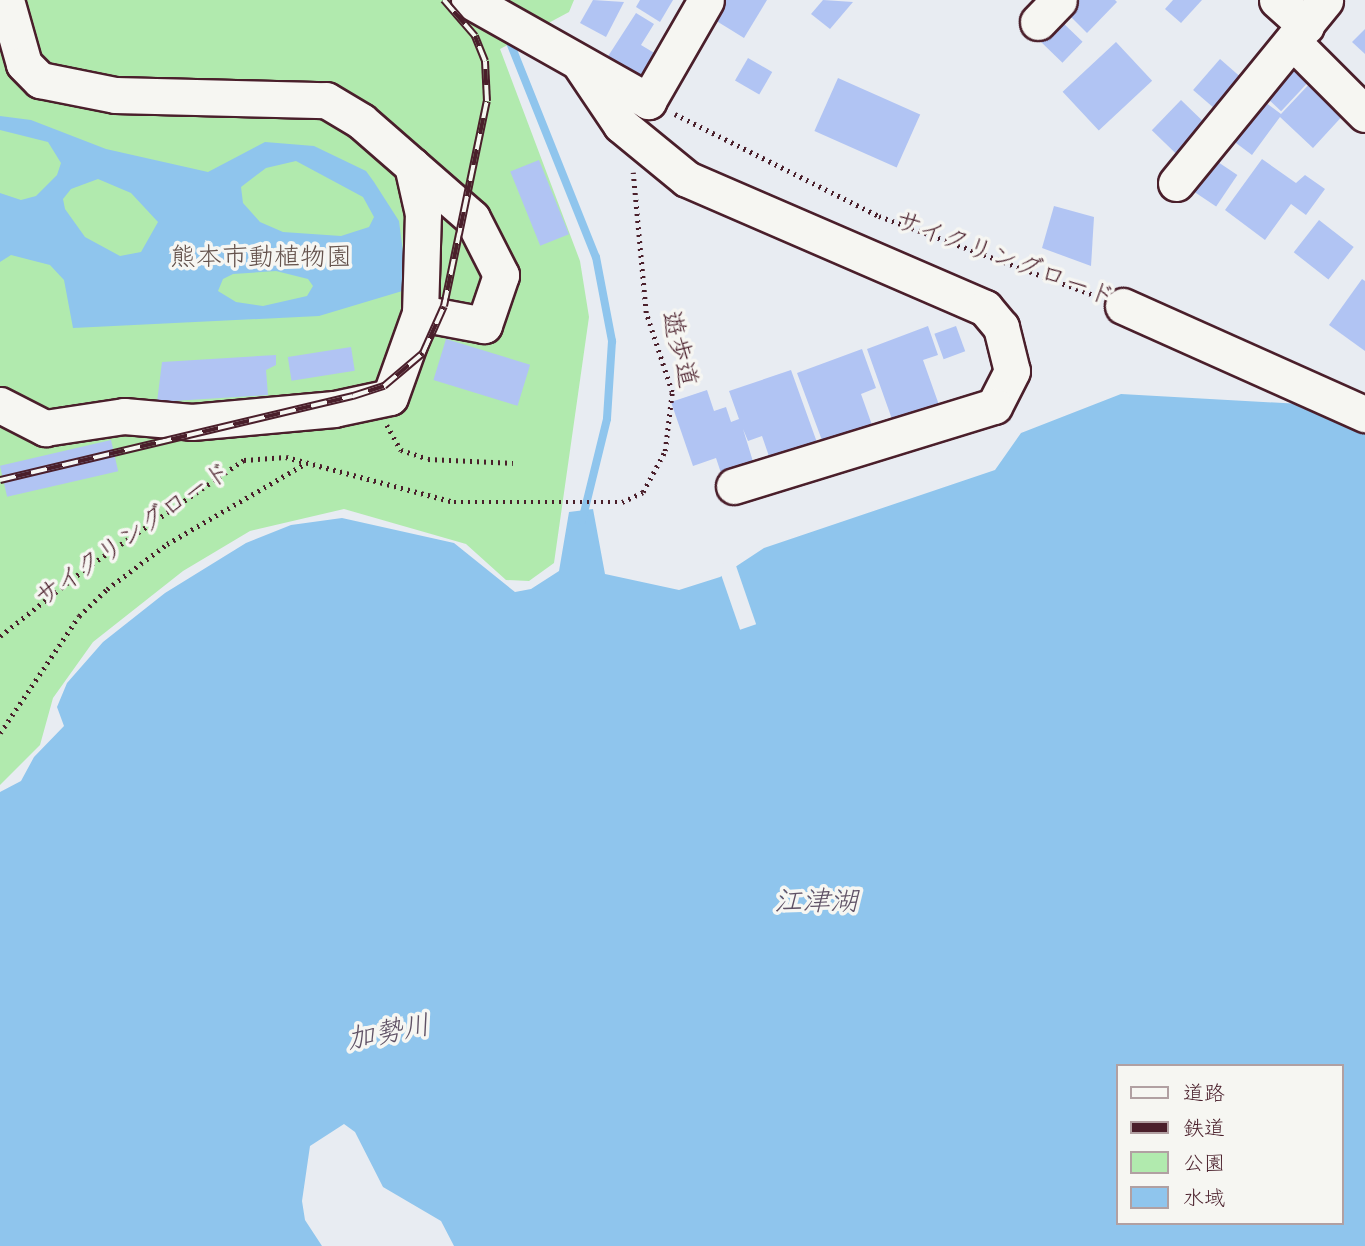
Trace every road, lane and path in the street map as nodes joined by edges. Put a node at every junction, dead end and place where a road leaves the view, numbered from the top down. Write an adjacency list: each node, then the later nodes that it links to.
1 (6, 0): 7 (street)
2 (469, 0): 6 (street)
3 (706, 0): 8 (street)
4 (1277, 0): 5 (street)
5 (1308, 23): 9 (street); 12 (street)
6 (580, 64): 8 (street); 10 (street)
7 (12, 69): 11 (street)
8 (648, 101): 14 (path, サイクリングロード)
9 (1365, 114)
10 (631, 133): 20 (street); 21 (path, 遊歩道)
11 (412, 165): 13 (street); 13 (street)
12 (1176, 183)
13 (421, 302): 15 (street)
14 (1123, 306): 17 (street, サイクリングロード)
15 (390, 397): 16 (street); 19 (path)
16 (0, 405)
17 (1365, 414)
18 (307, 462): 21 (path, サイクリングロード); 22 (path, サイクリングロード); 23 (path)
19 (513, 463)
20 (734, 486)
21 (566, 503)
22 (0, 636)
23 (0, 733)

